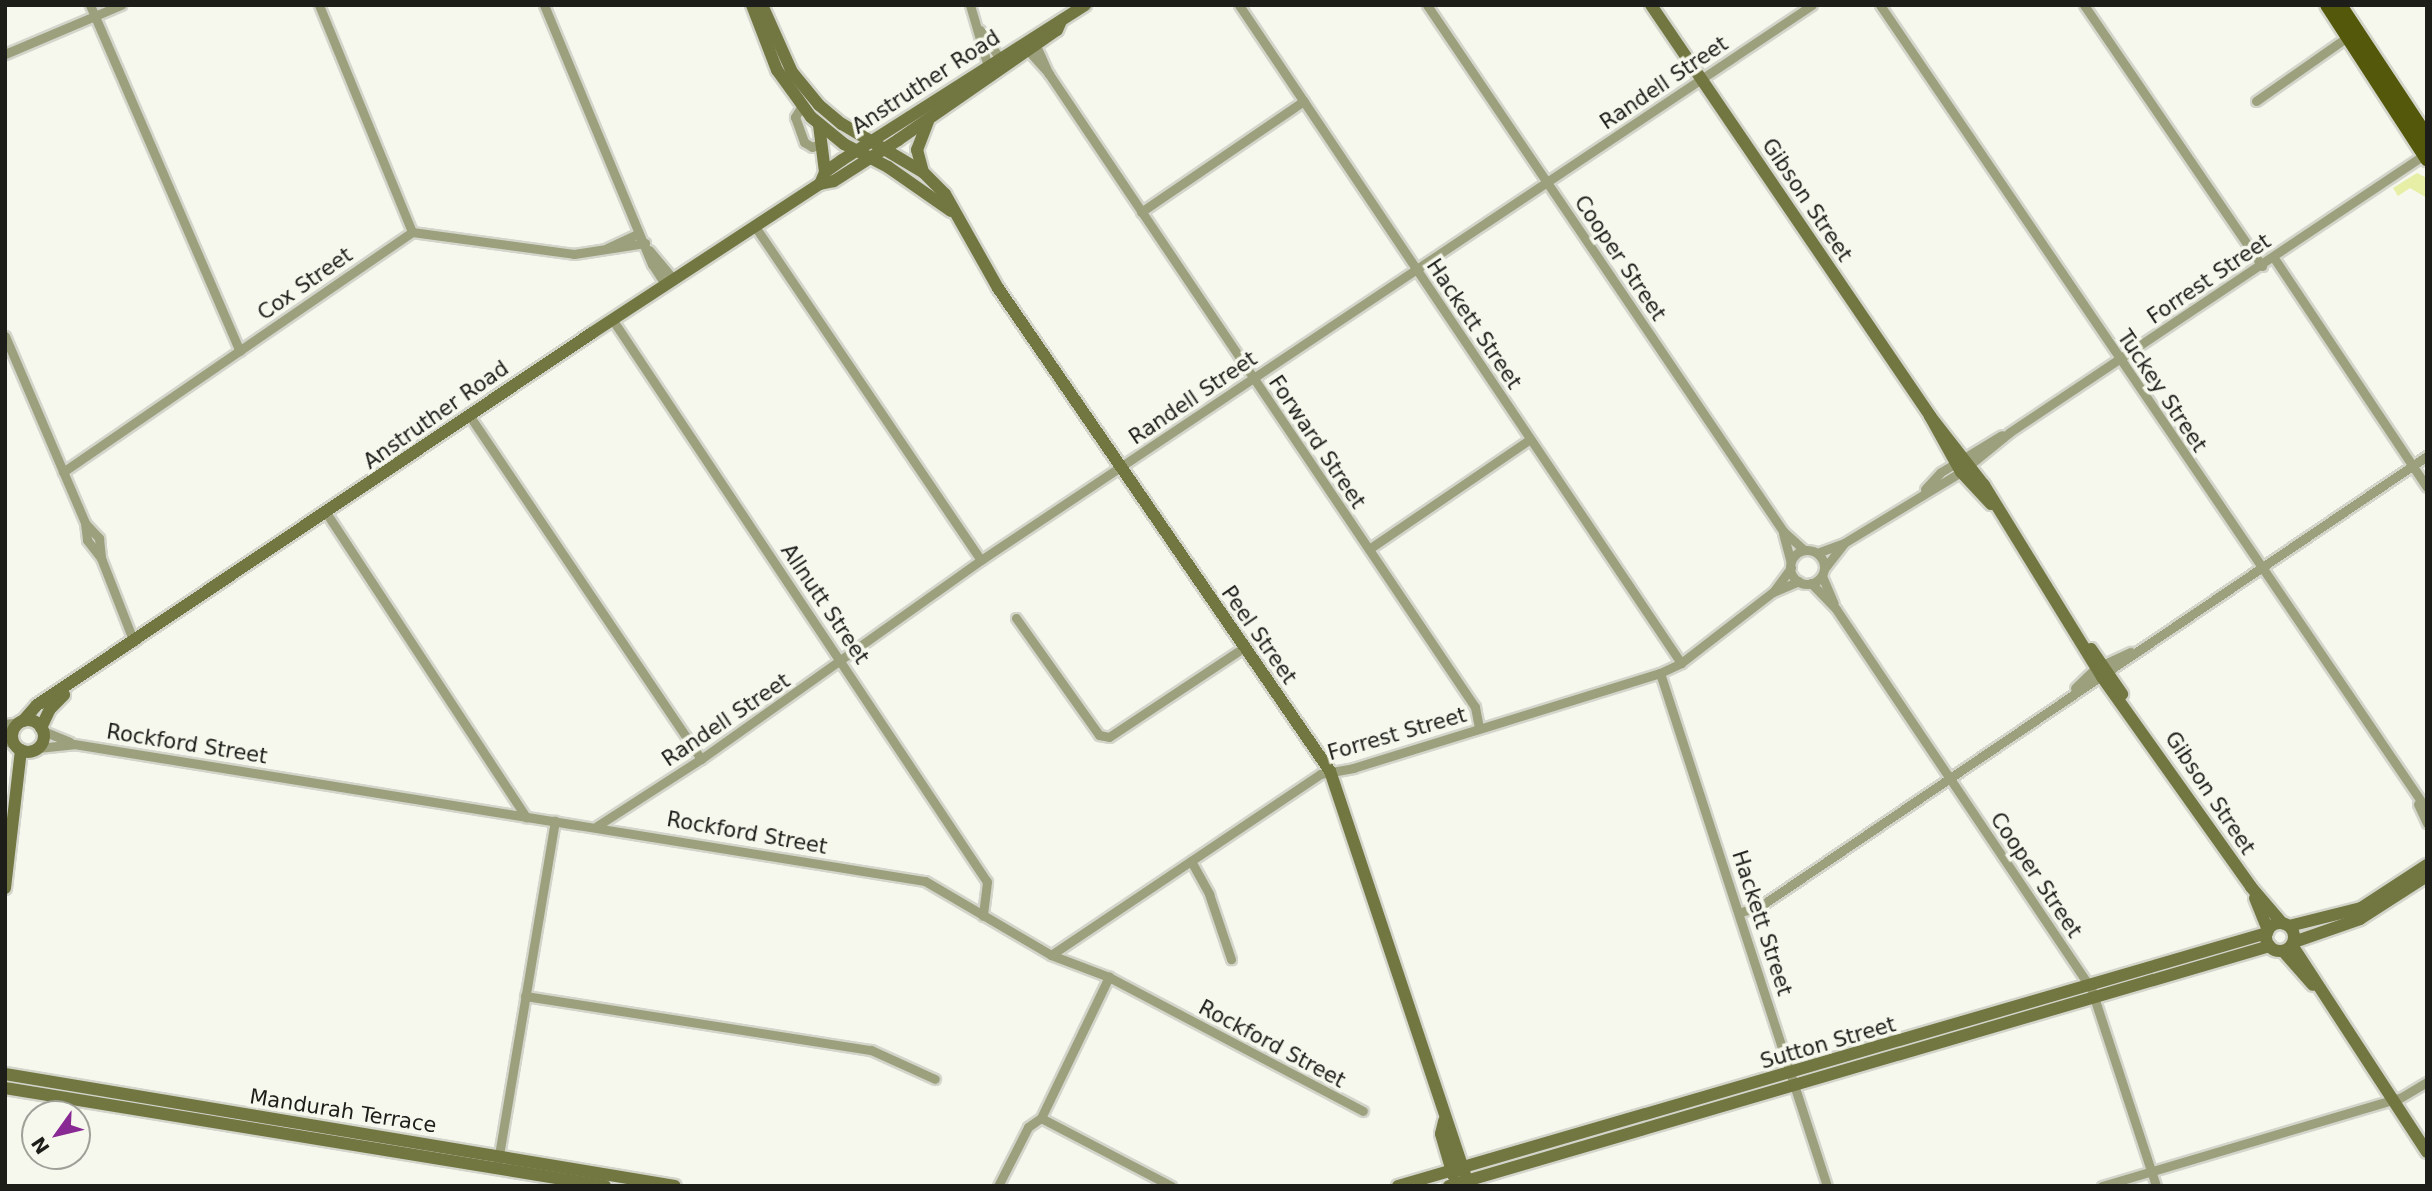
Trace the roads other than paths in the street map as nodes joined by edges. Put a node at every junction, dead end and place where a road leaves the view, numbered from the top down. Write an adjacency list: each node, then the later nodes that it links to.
1 (90, 5): 17 (street)
2 (121, 5): 17 (street)
3 (318, 5): 43 (street)
4 (544, 5): 44 (street)
5 (752, 5): 27 (main road, Peel Street)
6 (762, 5): 31 (main road, Peel Street)
7 (970, 5): 18 (street)
8 (1085, 5): 20 (main road, Anstruther Road)
9 (1239, 5): 25 (street, Hackett Street)
10 (1427, 5): 39 (street, Cooper Street)
11 (1651, 5): 24 (main road, Gibson Street)
12 (1812, 5): 24 (street, Randell Street)
13 (1880, 5): 54 (street, Tuckey Street)
14 (2084, 5): 48 (street)
15 (2327, 5): 19 (main road)
16 (2340, 5): 19 (main road)
17 (94, 17): 21 (street); 53 (street)
18 (977, 26): 22 (street); 23 (street)
19 (2352, 34): 26 (street); 30 (main road); 35 (main road)
20 (1029, 43): 22 (main road, Anstruther Road); 40 (street, Forward Street)
21 (5, 54)
22 (1002, 61): 23 (main road, Anstruther Road)
23 (989, 70): 28 (main road, Anstruther Road); 31 (main road, Anstruther Road)
24 (1702, 80): 39 (street, Randell Street); 59 (main road, Gibson Street)
25 (1304, 101): 40 (street); 49 (street, Hackett Street)
26 (2256, 101)
27 (801, 107): 29 (main road, Peel Street); 32 (street)
28 (930, 117): 33 (main road, Anstruther Road); 37 (main road)
29 (819, 125): 34 (main road, Peel Street); 38 (main road)
30 (2427, 137)
31 (871, 140): 33 (main road, Peel Street); 34 (main road, Anstruther Road)
32 (820, 144)
33 (884, 148): 36 (main road, Anstruther Road); 37 (main road, Peel Street)
34 (856, 150): 36 (main road, Peel Street); 38 (main road, Anstruther Road)
35 (2426, 156): 47 (street, Forrest Street)
36 (870, 158): 38 (main road, Anstruther Road); 41 (main road, Peel Street)
37 (923, 172): 41 (main road, Peel Street)
38 (823, 178): 42 (main road, Anstruther Road)
39 (1548, 183): 49 (street, Randell Street); 65 (street, Cooper Street)
40 (1141, 212): 55 (street, Forward Street)
41 (954, 214): 61 (main road, Peel Street)
42 (757, 228): 50 (main road, Anstruther Road); 70 (street)
43 (412, 232): 46 (street); 53 (street, Cox Street)
44 (639, 233): 45 (street); 46 (street)
45 (647, 246): 46 (street); 50 (street)
46 (599, 251)
47 (2274, 258): 48 (street, Forrest Street); 60 (street)
48 (2262, 266): 54 (street, Forrest Street)
49 (1417, 272): 55 (street, Randell Street); 57 (street, Hackett Street)
50 (669, 282): 51 (main road, Anstruther Road)
51 (612, 319): 56 (main road, Anstruther Road); 81 (street, Allnutt Street)
52 (5, 336): 62 (street)
53 (240, 351): 62 (street, Cox Street)
54 (2119, 360): 59 (street, Forrest Street); 72 (street, Tuckey Street)
55 (1253, 379): 61 (street, Randell Street); 67 (street, Forward Street)
56 (469, 415): 64 (main road, Anstruther Road); 92 (street)
57 (1530, 439): 67 (street); 82 (street, Hackett Street)
58 (2427, 456): 60 (street)
59 (1963, 465): 66 (street, Forrest Street); 83 (main road, Gibson Street)
60 (2412, 466): 63 (street); 72 (street)
61 (1121, 468): 70 (street, Randell Street); 80 (main road, Peel Street)
62 (62, 472): 79 (street)
63 (2427, 487)
64 (327, 514): 79 (main road, Anstruther Road); 97 (street)
65 (1783, 531): 68 (street, Cooper Street); 71 (street, Cooper Street)
66 (1844, 543): 69 (street, Forrest Street); 73 (street, Forrest Street)
67 (1369, 549): 88 (street, Forward Street)
68 (1804, 550): 69 (street); 71 (street)
69 (1817, 553): 73 (street)
70 (981, 560): 81 (street, Randell Street)
71 (1791, 565): 74 (street); 76 (street, Forrest Street)
72 (2259, 568): 83 (street); 95 (street, Tuckey Street)
73 (1823, 573): 75 (street); 77 (street, Cooper Street)
74 (1799, 582): 75 (street); 76 (street, Forrest Street)
75 (1811, 583): 77 (street, Cooper Street)
76 (1773, 592): 82 (street, Forrest Street)
77 (1836, 609): 94 (street, Cooper Street)
78 (1016, 618): 80 (street)
79 (134, 642): 85 (main road, Anstruther Road)
80 (1243, 648): 93 (main road, Peel Street)
81 (843, 660): 92 (street, Randell Street); 107 (street, Allnutt Street)
82 (1681, 663): 84 (street, Forrest Street)
83 (2103, 670): 94 (street); 104 (main road, Gibson Street)
84 (1660, 673): 88 (street, Forrest Street); 106 (street, Hackett Street)
85 (77, 682): 86 (main road, Anstruther Road); 89 (main road, Anstruther Road)
86 (22, 721): 87 (street); 89 (main road); 91 (main road)
87 (5, 724)
88 (1479, 728): 93 (street, Forrest Street)
89 (42, 730): 90 (street, Rockford Street); 91 (main road, Anstruther Road)
90 (75, 744): 91 (street, Rockford Street); 97 (street, Rockford Street)
91 (23, 747): 105 (main road)
92 (701, 759): 100 (street, Randell Street)
93 (1330, 771): 101 (street, Forrest Street); 127 (main road, Peel Street)
94 (1949, 777): 106 (street); 114 (street, Cooper Street)
95 (2415, 796): 96 (street, Tuckey Street); 99 (street, Tuckey Street)
96 (2427, 810)
97 (526, 817): 98 (street, Rockford Street)
98 (555, 821): 100 (street, Rockford Street); 115 (street)
99 (2427, 823)
100 (597, 825): 107 (street, Rockford Street)
101 (1191, 861): 111 (street, Forrest Street); 112 (street)
102 (2427, 865): 108 (main road)
103 (2427, 876): 110 (main road, Sutton Street)
104 (2251, 887): 108 (main road, Gibson Street); 109 (main road, Gibson Street)
105 (5, 888)
106 (1741, 912): 117 (street, Hackett Street)
107 (983, 916): 111 (street, Rockford Street)
108 (2286, 925): 109 (main road, Sutton Street); 110 (main road)
109 (2267, 932): 110 (main road, Gibson Street); 114 (main road, Sutton Street)
110 (2285, 946): 114 (main road, Sutton Street); 121 (main road)
111 (1051, 955): 113 (street, Rockford Street)
112 (1231, 959)
113 (1109, 977): 122 (street, Rockford Street); 123 (street)
114 (2092, 992): 117 (main road, Sutton Street); 126 (street, Cooper Street)
115 (526, 996): 118 (street); 125 (street)
116 (5, 1074): 125 (main road, Mandurah Terrace)
117 (1793, 1078): 127 (main road, Sutton Street); 133 (street, Hackett Street)
118 (935, 1079)
119 (2427, 1082): 121 (street)
120 (5, 1088): 125 (main road, Mandurah Terrace)
121 (2391, 1100): 124 (main road); 126 (street)
122 (1363, 1111)
123 (1041, 1118): 130 (street); 131 (street)
124 (2427, 1152)
125 (498, 1163): 128 (main road, Mandurah Terrace); 129 (main road, Mandurah Terrace)
126 (2152, 1172): 134 (street); 135 (street, Cooper Street)
127 (1459, 1180): 132 (main road, Sutton Street)
128 (605, 1186)
129 (675, 1186)
130 (998, 1186)
131 (1171, 1186)
132 (1398, 1186)
133 (1827, 1186)
134 (2102, 1186)
135 (2156, 1186)

